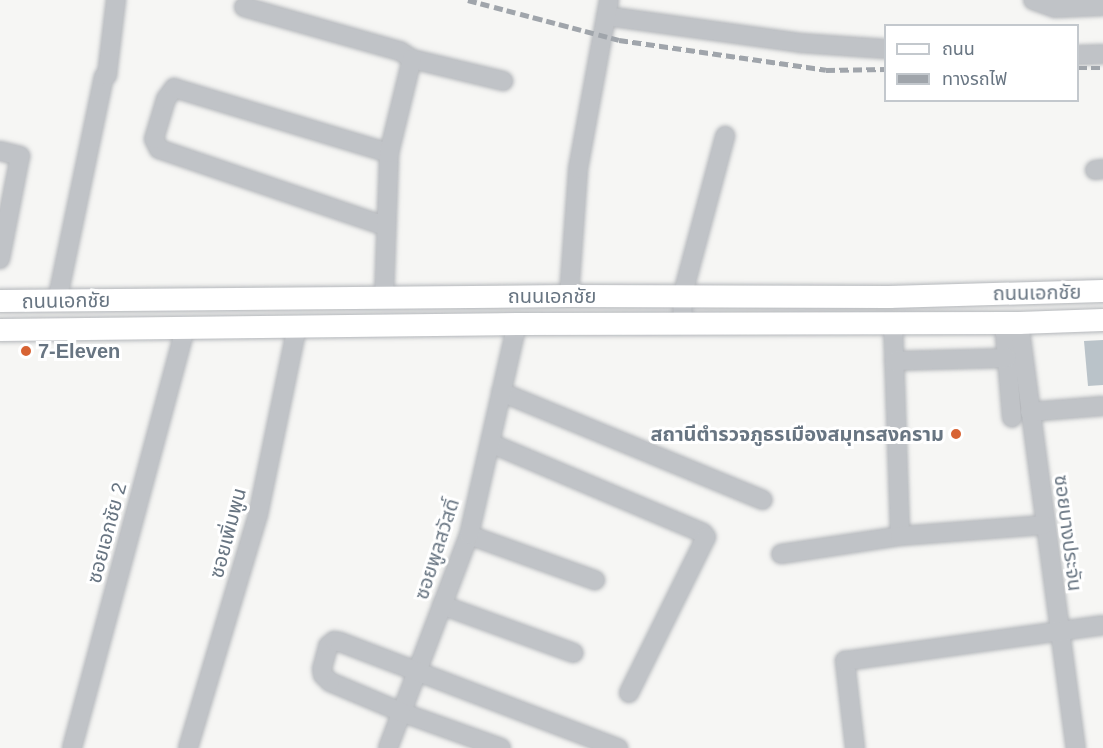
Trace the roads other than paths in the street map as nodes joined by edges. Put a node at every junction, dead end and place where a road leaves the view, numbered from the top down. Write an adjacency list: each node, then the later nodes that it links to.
1 (116, 0): 20 (street)
2 (1033, 0): 3 (street)
3 (1103, 6)
4 (244, 7): 9 (street)
5 (608, 8): 6 (street); 17 (street)
6 (884, 49)
7 (1103, 54): 8 (street)
8 (1079, 55)
9 (412, 59): 10 (street); 13 (street)
10 (503, 81)
11 (725, 136): 18 (street)
12 (0, 151): 15 (street)
13 (390, 153): 14 (street); 14 (street)
14 (385, 226): 19 (street)
15 (0, 259)
16 (1103, 291): 18 (main road, ถนนเอกชัย)
17 (569, 296): 18 (main road, ถนนเอกชัย); 19 (main road, ถนนเอกชัย)
18 (682, 297): 24 (street)
19 (384, 298): 20 (main road, ถนนเอกชัย)
20 (57, 301): 21 (main road, ถนนเอกชัย)
21 (0, 302)
22 (1103, 320): 25 (main road, ถนนเอกชัย)
23 (893, 321): 24 (main road, ถนนเอกชัย); 25 (main road, ถนนเอกชัย); 31 (street)
24 (683, 323): 26 (main road, ถนนเอกชัย)
25 (1012, 323): 30 (street); 34 (street, ซอยบางประจัน)
26 (517, 324): 27 (main road, ถนนเอกชัย); 32 (street, ซอยพูลสวัสดิ์)
27 (297, 327): 28 (main road, ถนนเอกชัย); 51 (street, ซอยเพิ่มพูน)
28 (185, 329): 29 (main road, ถนนเอกชัย); 50 (street, ซอยเอกชัย 2)
29 (1, 334)
30 (1007, 358): 31 (street); 35 (street)
31 (894, 361): 40 (street)
32 (501, 392): 36 (street, ซอยพูลสวัสดิ์); 37 (street)
33 (1103, 406): 34 (street)
34 (1030, 412): 38 (street, ซอยบางประจัน)
35 (1012, 418)
36 (490, 443): 39 (street, ซอยพูลสวัสดิ์); 48 (street)
37 (763, 500)
38 (1044, 525): 40 (street); 45 (street, ซอยบางประจัน)
39 (469, 536): 42 (street); 43 (street, ซอยพูลสวัสดิ์)
40 (900, 536): 41 (street)
41 (781, 554)
42 (595, 580)
43 (442, 605): 46 (street); 47 (street, ซอยพูลสวัสดิ์)
44 (1103, 625): 45 (street)
45 (1059, 633): 55 (street); 56 (street, ซอยบางประจัน)
46 (574, 653)
47 (417, 672): 49 (street, ซอยพูลสวัสดิ์); 49 (street); 54 (street)
48 (629, 693)
49 (401, 712): 52 (street, ซอยพูลสวัสดิ์); 53 (street)
50 (72, 748)
51 (188, 748)
52 (388, 748)
53 (501, 748)
54 (618, 748)
55 (855, 748)
56 (1076, 748)

